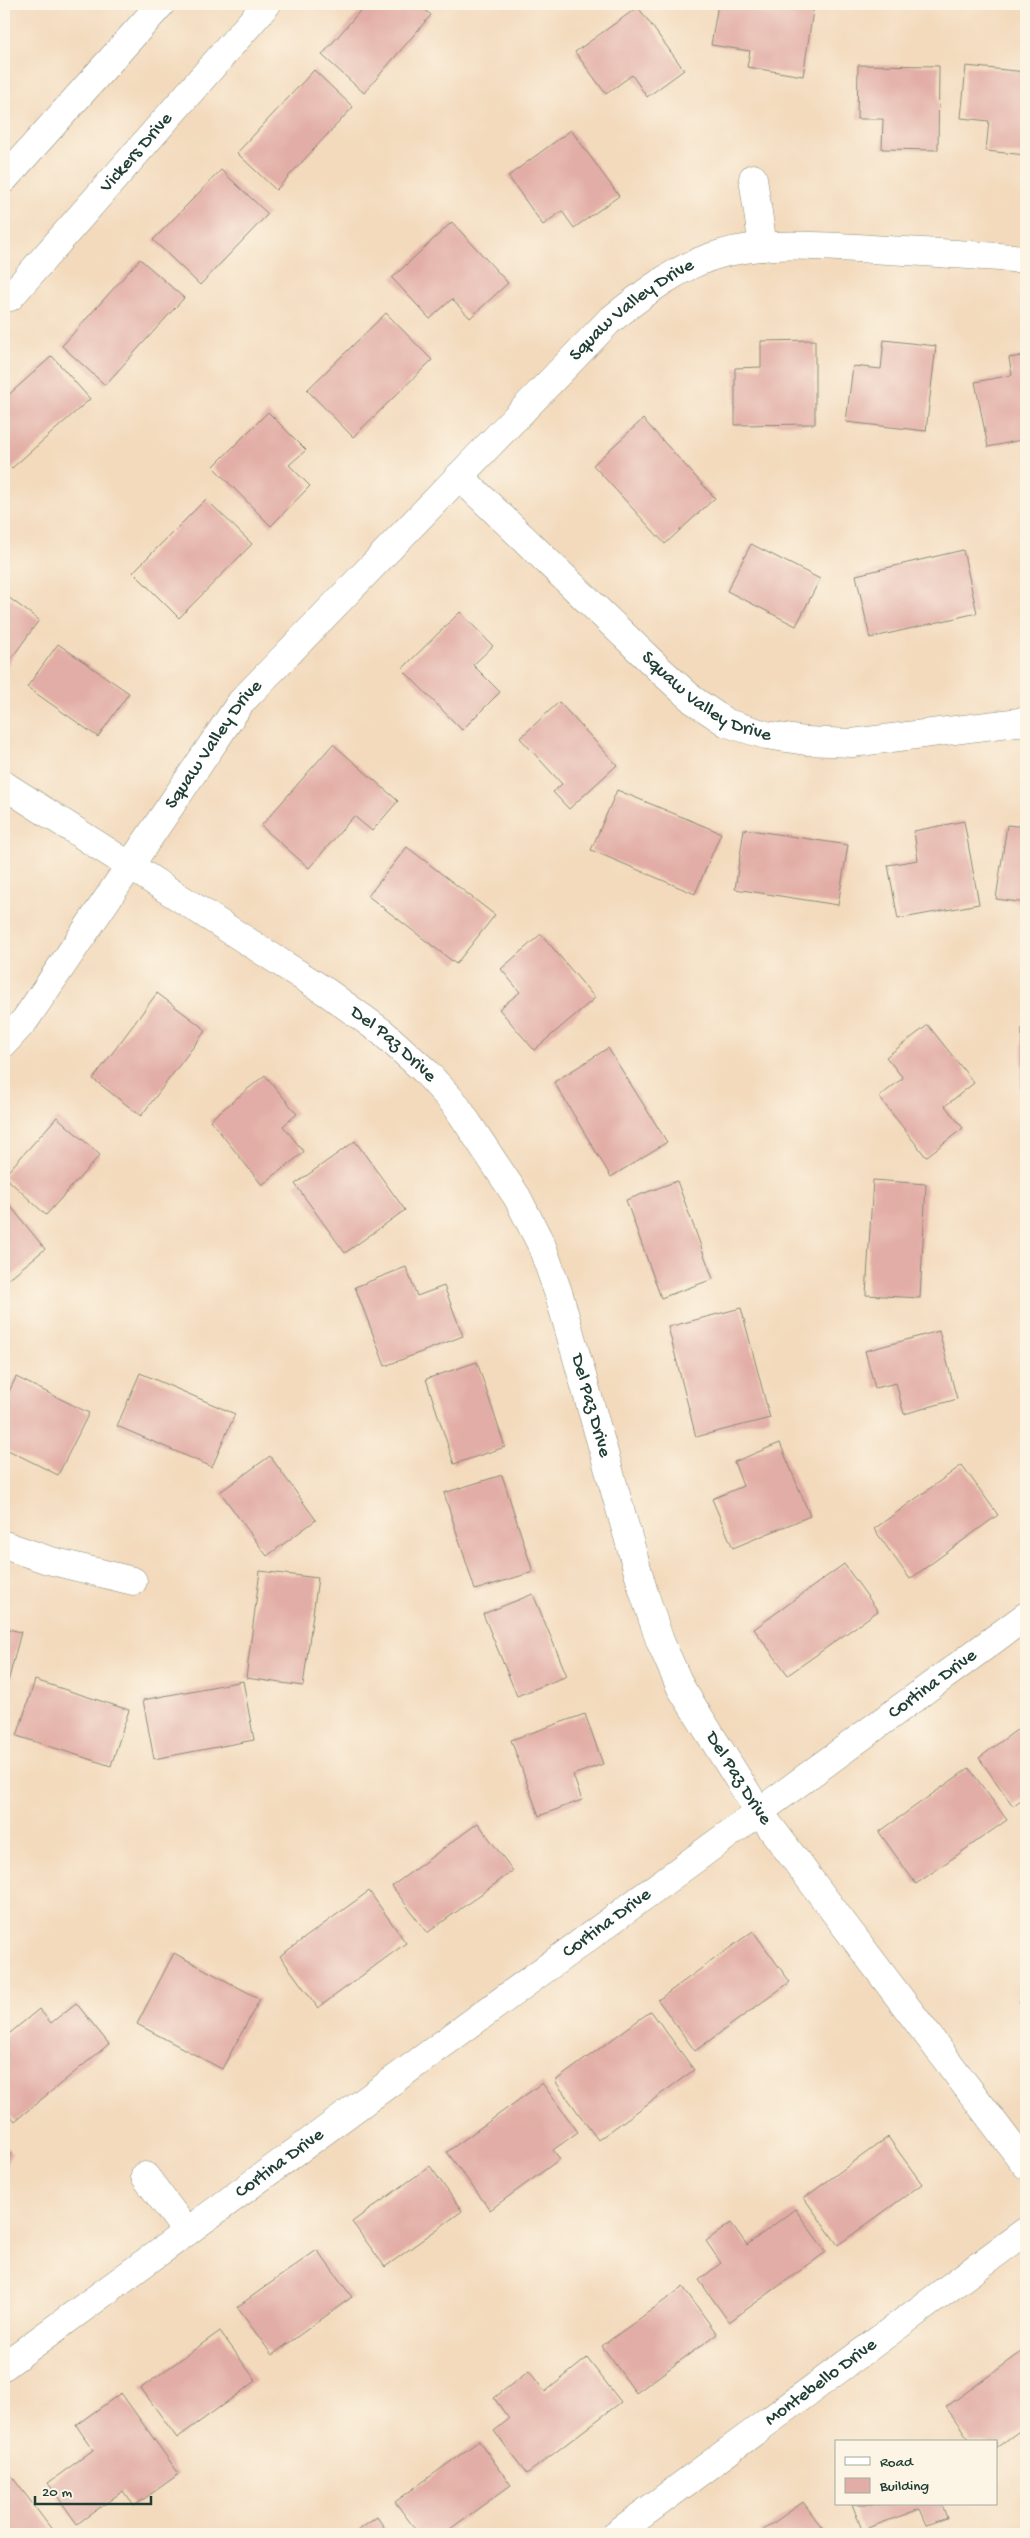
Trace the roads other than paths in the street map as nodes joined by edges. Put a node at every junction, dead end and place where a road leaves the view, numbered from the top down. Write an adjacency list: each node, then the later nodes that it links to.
1 (161, 4): 3 (street)
2 (267, 4): 7 (street, Vickers Drive)
3 (4, 177)
4 (753, 178): 5 (street)
5 (763, 247): 6 (street, Squaw Valley Drive); 8 (street, Squaw Valley Drive)
6 (1026, 258)
7 (4, 296)
8 (459, 476): 9 (street, Squaw Valley Drive); 11 (street, Squaw Valley Drive)
9 (1026, 721)
10 (4, 784): 11 (street, Del Paz Drive)
11 (130, 867): 12 (street, Squaw Valley Drive); 16 (street, Del Paz Drive)
12 (4, 1043)
13 (4, 1545): 14 (street)
14 (133, 1580)
15 (1026, 1616): 16 (street, Cortina Drive)
16 (759, 1812): 17 (street, Del Paz Drive); 20 (street, Cortina Drive)
17 (1026, 2165)
18 (146, 2176): 20 (street)
19 (1026, 2231): 22 (street, Montebello Drive)
20 (187, 2232): 21 (street, Cortina Drive)
21 (4, 2366)
22 (616, 2534)

